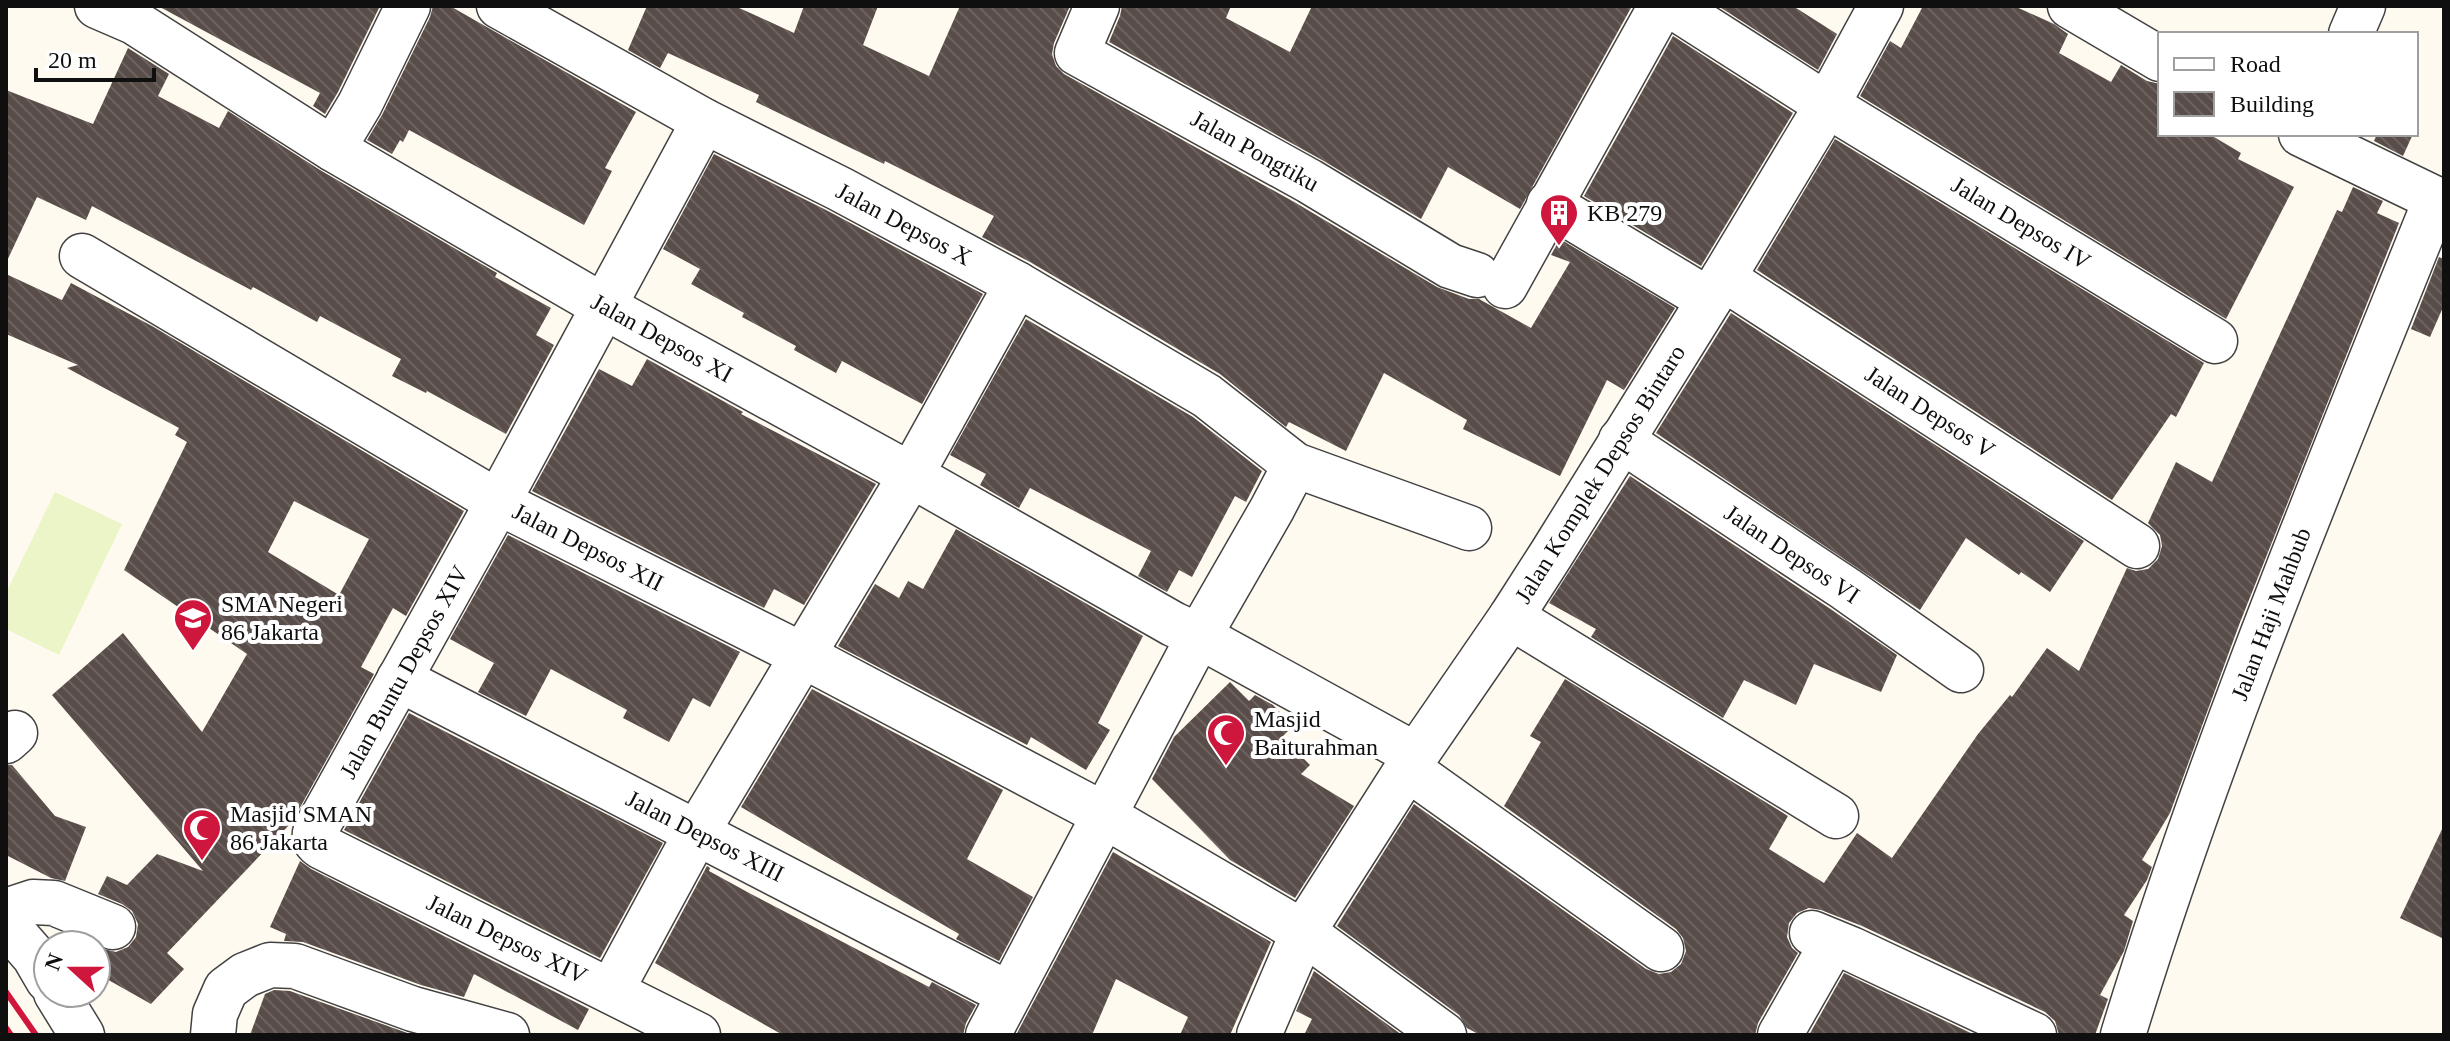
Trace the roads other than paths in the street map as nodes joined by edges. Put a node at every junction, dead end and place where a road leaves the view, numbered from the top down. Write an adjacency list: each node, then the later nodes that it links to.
1 (408, 6): 15 (street)
2 (499, 6): 13 (street, Jalan Depsos X)
3 (1097, 6): 17 (street, Jalan Pongtiku)
4 (1661, 6): 17 (street)
5 (1672, 6): 12 (street, Jalan Depsos IV)
6 (1881, 6): 12 (street, Jalan Komplek Depsos Bintaro)
7 (2070, 6): 11 (street)
8 (2363, 6): 10 (street)
9 (124, 11): 15 (street, Jalan Depsos XI)
10 (2352, 32)
11 (2158, 58)
12 (1827, 105): 20 (street, Jalan Komplek Depsos Bintaro); 22 (street, Jalan Depsos IV)
13 (704, 121): 19 (street, Jalan Depsos X); 21 (street, Jalan Buntu Depsos XIV)
14 (2308, 136): 16 (street)
15 (333, 149): 21 (street, Jalan Depsos XI)
16 (2440, 201): 57 (street, Jalan Haji Mahbub)
17 (1549, 204): 20 (street, Jalan Depsos V)
18 (82, 256): 26 (street, Jalan Depsos XII)
19 (1017, 284): 24 (street, Jalan Depsos X); 25 (street)
20 (1716, 289): 23 (street, Jalan Komplek Depsos Bintaro); 28 (street, Jalan Depsos V)
21 (603, 306): 25 (street, Jalan Depsos XI); 26 (street, Jalan Buntu Depsos XIV)
22 (2215, 341)
23 (1621, 440): 29 (street, Jalan Komplek Depsos Bintaro); 32 (street, Jalan Depsos VI)
24 (1295, 465): 27 (street, Jalan Depsos X); 30 (street)
25 (911, 475): 30 (street, Jalan Depsos XI); 31 (street)
26 (498, 502): 31 (street, Jalan Depsos XII); 33 (street, Jalan Buntu Depsos XIV)
27 (1469, 528)
28 (2137, 546)
29 (1511, 617): 34 (street, Jalan Komplek Depsos Bintaro); 35 (street)
30 (1199, 636): 34 (street, Jalan Depsos XI); 36 (street)
31 (804, 656): 36 (street, Jalan Depsos XII); 37 (street)
32 (1961, 670)
33 (399, 679): 37 (street, Jalan Depsos XIII); 38 (street, Jalan Buntu Depsos XIV)
34 (1411, 762): 42 (street, Jalan Komplek Depsos Bintaro); 43 (street, Jalan Depsos XI)
35 (1836, 816)
36 (1105, 817): 42 (street, Jalan Depsos XII); 46 (street)
37 (697, 832): 45 (street); 46 (street, Jalan Depsos XIII)
38 (316, 844): 45 (street, Jalan Depsos XIV)
39 (6, 911): 41 (street)
40 (6, 924): 44 (street)
41 (113, 927)
42 (1303, 932): 53 (street, Jalan Komplek Depsos Bintaro); 54 (street, Jalan Depsos XII)
43 (1661, 949)
44 (32, 954)
45 (611, 991): 51 (street, Jalan Depsos XIV)
46 (1009, 994): 52 (street)
47 (66, 1009): 48 (street)
48 (82, 1035)
49 (213, 1035): 50 (street)
50 (507, 1035)
51 (698, 1035)
52 (988, 1035)
53 (1259, 1035)
54 (1444, 1035)
55 (1780, 1035): 56 (street)
56 (2034, 1035)
57 (2123, 1035)

